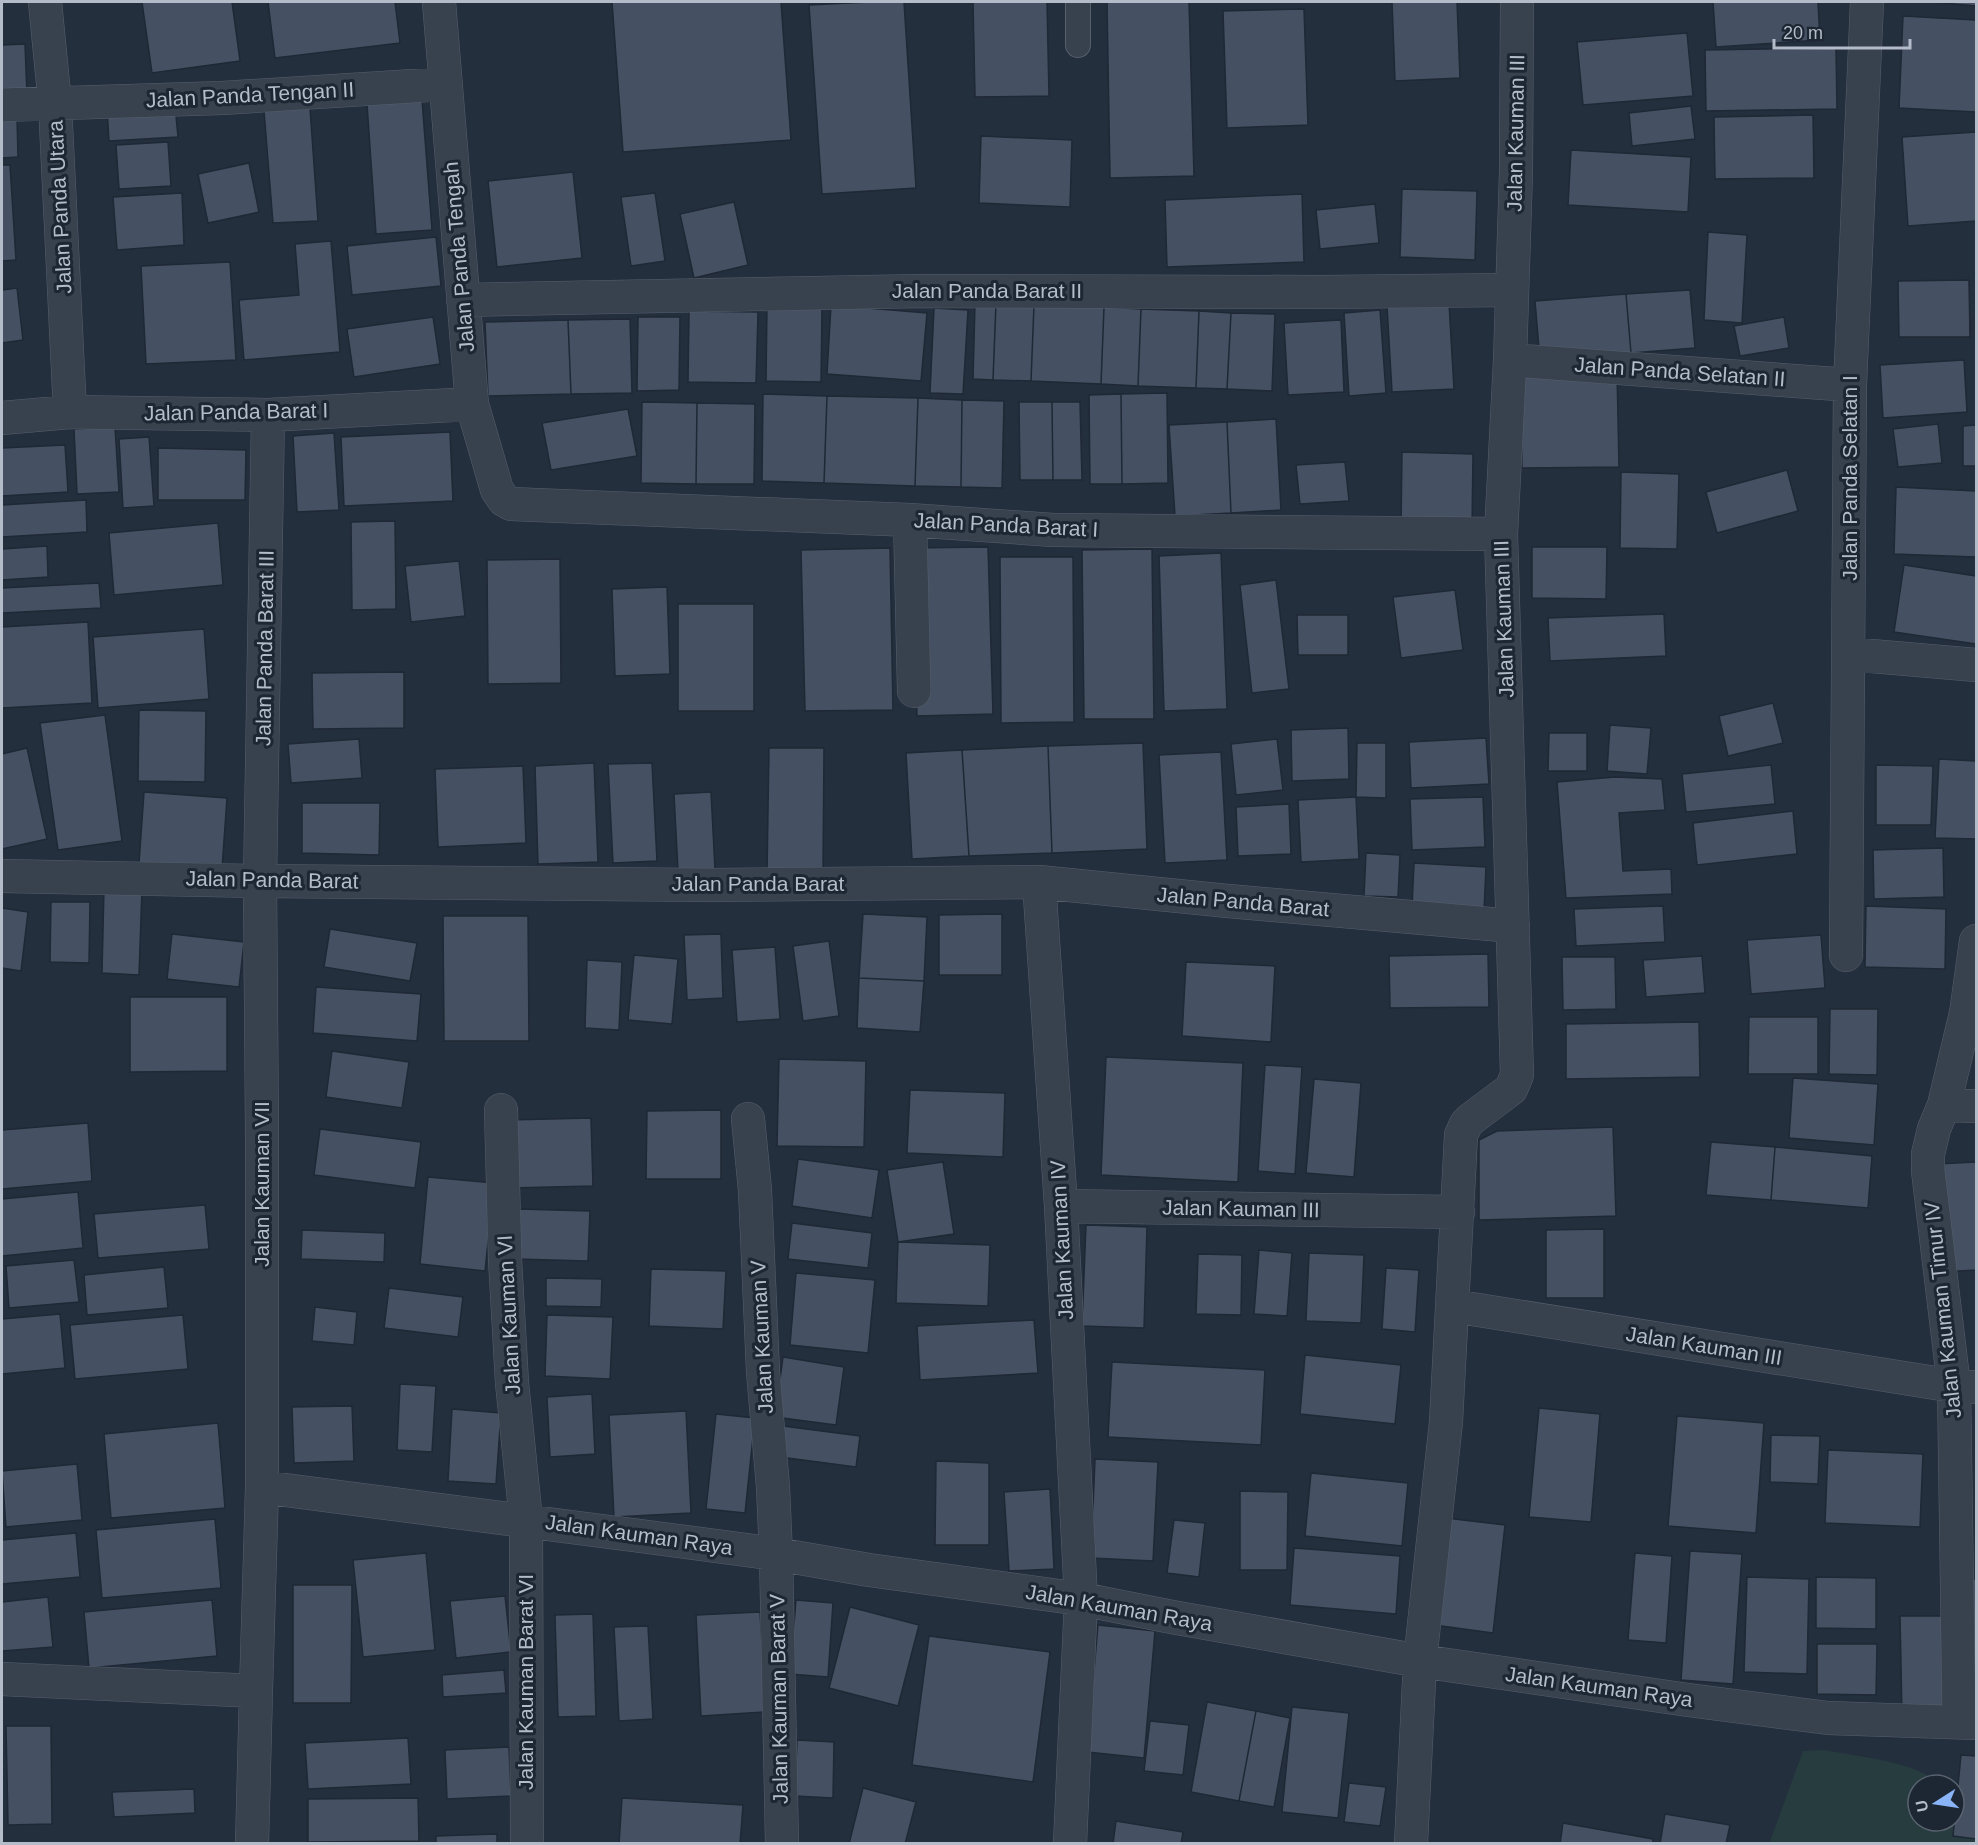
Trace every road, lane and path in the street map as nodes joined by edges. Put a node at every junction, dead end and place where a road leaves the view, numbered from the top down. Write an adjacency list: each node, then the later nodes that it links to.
1 (45, 2): 8 (street, Jalan Panda Utara)
2 (439, 2): 7 (street, Jalan Panda Tengah)
3 (1078, 2): 6 (lane)
4 (1517, 2): 10 (street, Jalan Kauman III)
5 (1867, 2): 13 (street, Jalan Panda Selatan I)
6 (1078, 45)
7 (445, 84): 8 (street, Jalan Panda Tengan II); 11 (street, Jalan Panda Tengah)
8 (55, 104): 9 (street, Jalan Panda Tengan II); 15 (street, Jalan Panda Utara)
9 (2, 105)
10 (1512, 290): 11 (street, Jalan Panda Barat II); 12 (street, Jalan Kauman III)
11 (463, 300): 14 (street, Jalan Panda Tengah)
12 (1510, 360): 13 (street, Jalan Panda Selatan II); 20 (street, Jalan Kauman III)
13 (1850, 385): 21 (street, Jalan Panda Selatan I)
14 (472, 404): 16 (street, Jalan Panda Barat I); 18 (street, Jalan Panda Tengah)
15 (70, 412): 16 (street, Jalan Panda Barat I); 17 (street, Jalan Panda Barat I)
16 (268, 415): 25 (street, Jalan Panda Barat III)
17 (2, 418)
18 (510, 504): 19 (street, Jalan Panda Barat I)
19 (909, 520): 20 (street, Jalan Panda Barat I); 23 (street)
20 (1501, 534): 27 (street, Jalan Kauman III)
21 (1848, 654): 22 (street); 29 (street, Jalan Panda Selatan I)
22 (1977, 665)
23 (914, 691)
24 (2, 876): 25 (street, Jalan Panda Barat)
25 (260, 881): 26 (street, Jalan Panda Barat); 38 (street, Jalan Kauman VII)
26 (1039, 882): 27 (street, Jalan Panda Barat); 34 (street, Jalan Kauman IV)
27 (1513, 926): 35 (street, Jalan Kauman III)
28 (1977, 941): 30 (street, Jalan Kauman Timur IV)
29 (1846, 955)
30 (1944, 1105): 31 (street); 37 (street, Jalan Kauman Timur IV)
31 (1977, 1106)
32 (501, 1110): 39 (street, Jalan Kauman VI)
33 (748, 1119): 40 (street, Jalan Kauman V)
34 (1061, 1206): 35 (street, Jalan Kauman III); 41 (street, Jalan Kauman IV)
35 (1458, 1212): 36 (street, Jalan Kauman III)
36 (1453, 1306): 37 (street, Jalan Kauman III); 42 (street, Jalan Kauman III)
37 (1965, 1387): 45 (street, Jalan Kauman Timur IV)
38 (262, 1487): 39 (street, Jalan Kauman Raya); 44 (street, Jalan Kauman VII)
39 (526, 1520): 40 (street, Jalan Kauman Raya); 47 (street, Jalan Kauman Barat VI)
40 (776, 1554): 41 (street, Jalan Kauman Raya); 48 (street, Jalan Kauman Barat V)
41 (1081, 1599): 42 (street, Jalan Kauman Raya); 49 (street, Jalan Kauman IV)
42 (1420, 1661): 45 (street, Jalan Kauman Raya); 50 (street, Jalan Kauman III)
43 (2, 1679): 44 (street)
44 (256, 1691): 46 (street, Jalan Kauman VII)
45 (1968, 1722)
46 (252, 1844)
47 (527, 1844)
48 (782, 1844)
49 (1070, 1844)
50 (1411, 1844)

